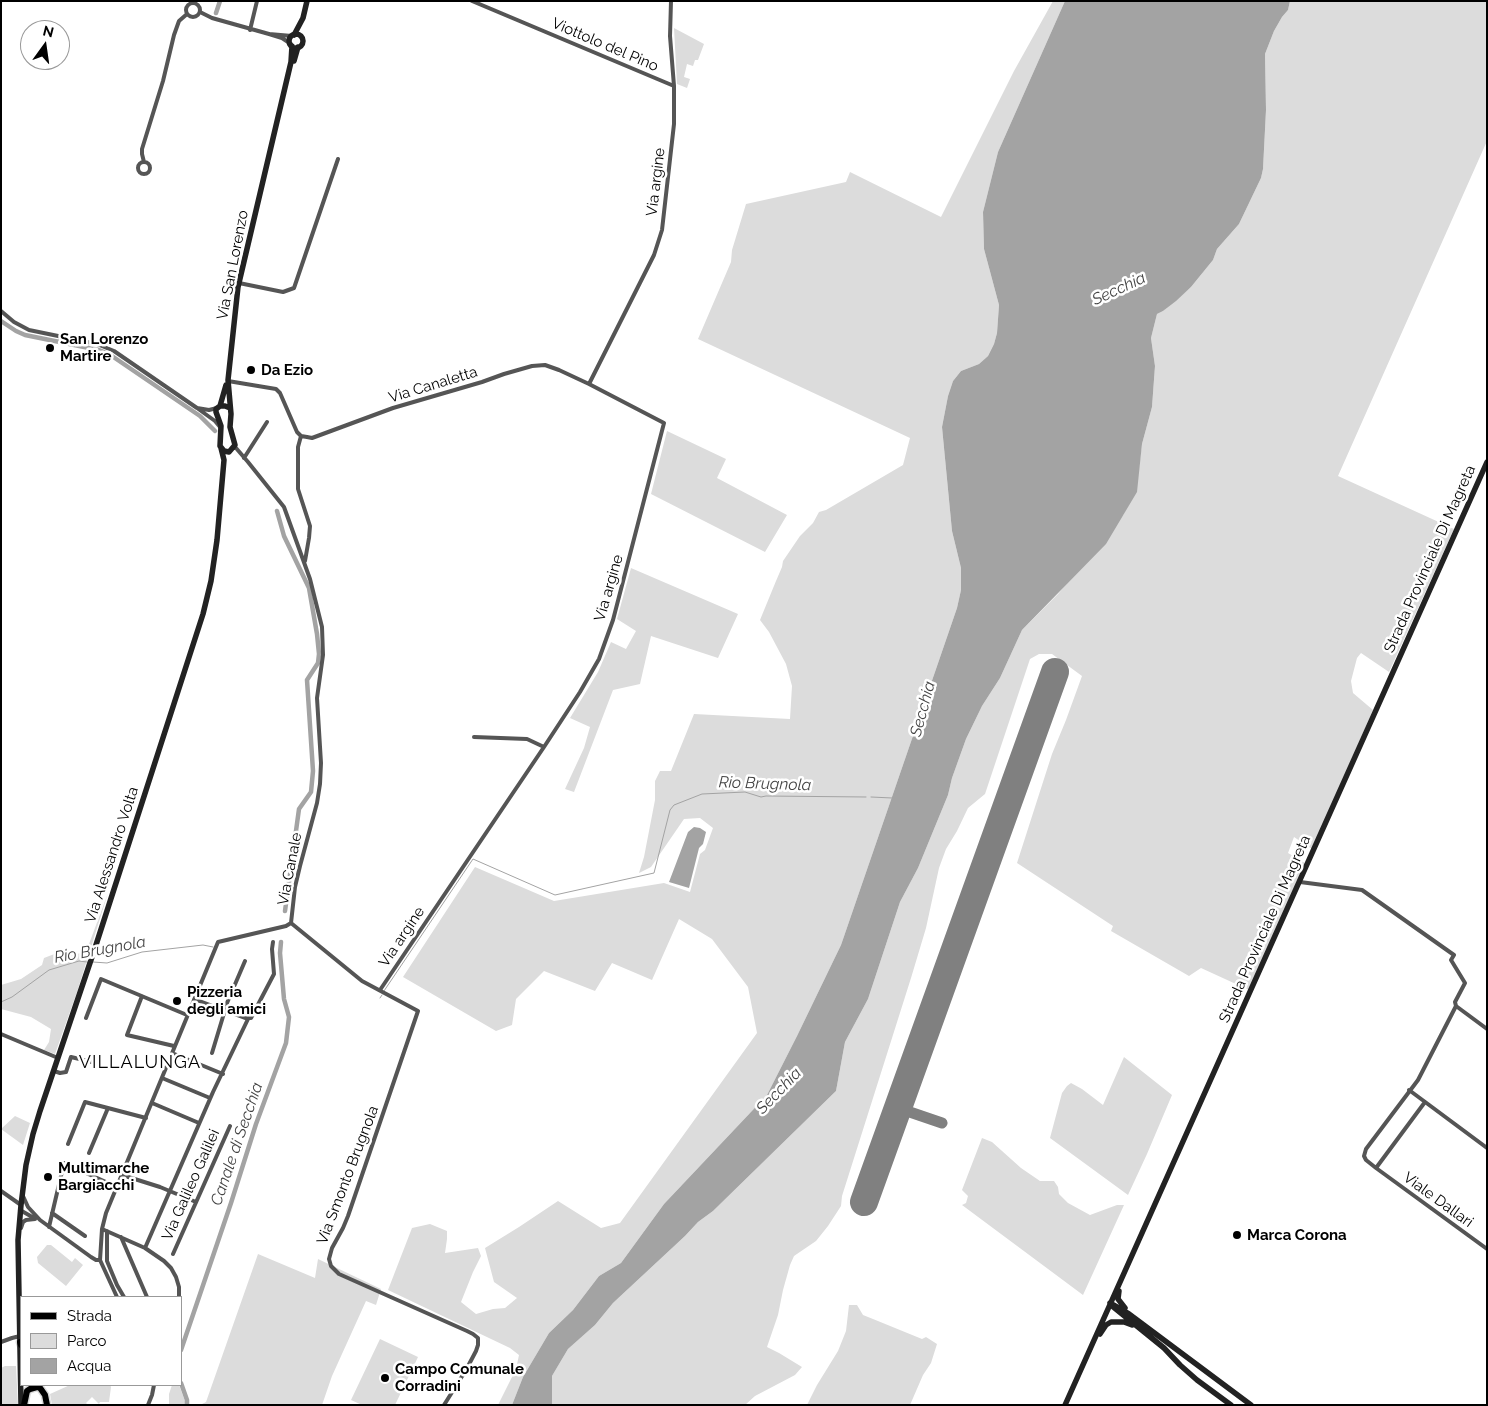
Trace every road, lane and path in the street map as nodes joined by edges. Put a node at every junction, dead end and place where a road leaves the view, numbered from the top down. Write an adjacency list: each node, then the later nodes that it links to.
1 (257, 1): 11 (street)
2 (307, 1): 10 (main road)
3 (472, 1): 16 (street, Viottolo del Pino)
4 (671, 1): 16 (street, Via argine)
5 (182, 2): 7 (street)
6 (197, 2): 7 (street); 8 (street)
7 (187, 5): 9 (street)
8 (200, 12): 9 (street); 11 (street)
9 (186, 14): 18 (street)
10 (303, 18): 13 (main road); 14 (main road)
11 (250, 30): 12 (street)
12 (269, 34): 13 (street); 15 (street)
13 (293, 35): 14 (main road); 15 (main road)
14 (302, 37): 15 (main road)
15 (293, 46): 19 (main road, Via San Lorenzo)
16 (674, 86): 22 (street, Via argine)
17 (338, 159): 19 (street)
18 (144, 162)
19 (239, 282): 21 (main road, Via San Lorenzo)
20 (1, 312): 24 (street)
21 (228, 380): 23 (main road); 25 (main road); 29 (street)
22 (589, 384): 27 (street, Via Canaletta); 29 (street, Via Canaletta)
23 (219, 406): 24 (street); 25 (main road); 28 (main road)
24 (197, 408): 28 (street)
25 (230, 408): 31 (main road)
26 (267, 422): 32 (street)
27 (664, 423): 37 (street, Via argine)
28 (221, 429): 30 (main road)
29 (301, 436): 35 (street)
30 (222, 448): 31 (main road); 33 (main road)
31 (232, 450): 32 (street, Via Canale); 33 (main road)
32 (244, 458): 35 (street, Via Canale)
33 (224, 460): 55 (main road, Via Alessandro Volta)
34 (1487, 462): 38 (main road, Strada Provinciale Di Magreta)
35 (304, 563): 39 (street, Via Canale)
36 (474, 737): 37 (street)
37 (544, 747): 42 (street, Via argine)
38 (1300, 882): 45 (street); 93 (main road, Strada Provinciale Di Magreta)
39 (291, 923): 42 (street, Via Smonto Brugnola); 44 (street, Via Canale)
40 (273, 942): 49 (street)
41 (245, 961): 46 (street)
42 (382, 992): 113 (street, Via Smonto Brugnola)
43 (142, 996): 47 (street); 48 (street); 52 (street)
44 (194, 999): 46 (street); 47 (street, Via Canale)
45 (1456, 1006): 50 (street); 60 (street)
46 (225, 1010): 49 (street); 54 (street)
47 (187, 1015): 52 (street, Via Canale)
48 (86, 1018)
49 (248, 1019): 58 (street)
50 (1487, 1029)
51 (1, 1034): 55 (street)
52 (174, 1046): 53 (street, Via Canale)
53 (172, 1053): 58 (street); 59 (street, Via Canale)
54 (212, 1053)
55 (58, 1058): 57 (main road, Via Alessandro Volta)
56 (92, 1062): 57 (street)
57 (54, 1071): 75 (main road, Via Alessandro Volta)
58 (223, 1074): 61 (street)
59 (162, 1078): 61 (street); 63 (street, Via Canale)
60 (1409, 1090): 62 (street); 71 (street)
61 (210, 1098): 66 (street)
62 (1425, 1102): 69 (street); 71 (street)
63 (152, 1103): 65 (street, Via Canale); 66 (street)
64 (108, 1108): 65 (street); 68 (street); 70 (street)
65 (146, 1118): 72 (street, Via Canale)
66 (199, 1123): 76 (street)
67 (230, 1126): 77 (street, Via Galileo Galilei)
68 (68, 1144)
69 (1487, 1148)
70 (89, 1153)
71 (1376, 1168): 90 (street, Viale Dallari)
72 (122, 1175): 73 (street, Via Canale); 76 (street)
73 (117, 1186): 79 (street); 84 (street, Via Canale)
74 (1, 1191): 78 (street)
75 (22, 1191): 78 (main road, Via Alessandro Volta); 80 (street)
76 (170, 1192): 77 (street); 89 (street)
77 (196, 1202): 91 (street, Via Galileo Galilei)
78 (20, 1208): 80 (street); 81 (street); 88 (main road, Via Alessandro Volta)
79 (52, 1212): 83 (street); 86 (street)
80 (33, 1213): 82 (street)
81 (35, 1219): 82 (street); 88 (street)
82 (40, 1220): 83 (street)
83 (49, 1227): 92 (street)
84 (102, 1229): 85 (street); 92 (street, Via Canale)
85 (108, 1231): 87 (street); 95 (street)
86 (85, 1236)
87 (121, 1237): 89 (street); 96 (street)
88 (18, 1240): 99 (main road, Via Alessandro Volta)
89 (145, 1248): 97 (street)
90 (1487, 1249)
91 (173, 1254)
92 (100, 1260): 94 (street, Via Canale)
93 (1129, 1261): 98 (main road, Strada Provinciale Di Magreta); 100 (main road)
94 (117, 1296)
95 (124, 1296)
96 (147, 1296)
97 (179, 1296)
98 (1110, 1303): 100 (main road); 101 (main road); 104 (main road, Strada Provinciale Di Magreta)
99 (20, 1307)
100 (1130, 1314): 105 (main road)
101 (1137, 1327): 104 (main road); 106 (main road)
102 (20, 1341): 103 (street)
103 (1, 1342)
104 (1086, 1357): 114 (main road, Strada Provinciale Di Magreta)
105 (1202, 1368): 106 (main road); 116 (main road)
106 (1198, 1380): 115 (main road)
107 (21, 1386): 110 (main road, Via Alessandro Volta)
108 (154, 1386): 112 (street)
109 (39, 1388): 110 (main road); 111 (main road)
110 (23, 1405)
111 (47, 1405)
112 (148, 1405)
113 (444, 1405)
114 (1065, 1405)
115 (1231, 1405)
116 (1251, 1405)

